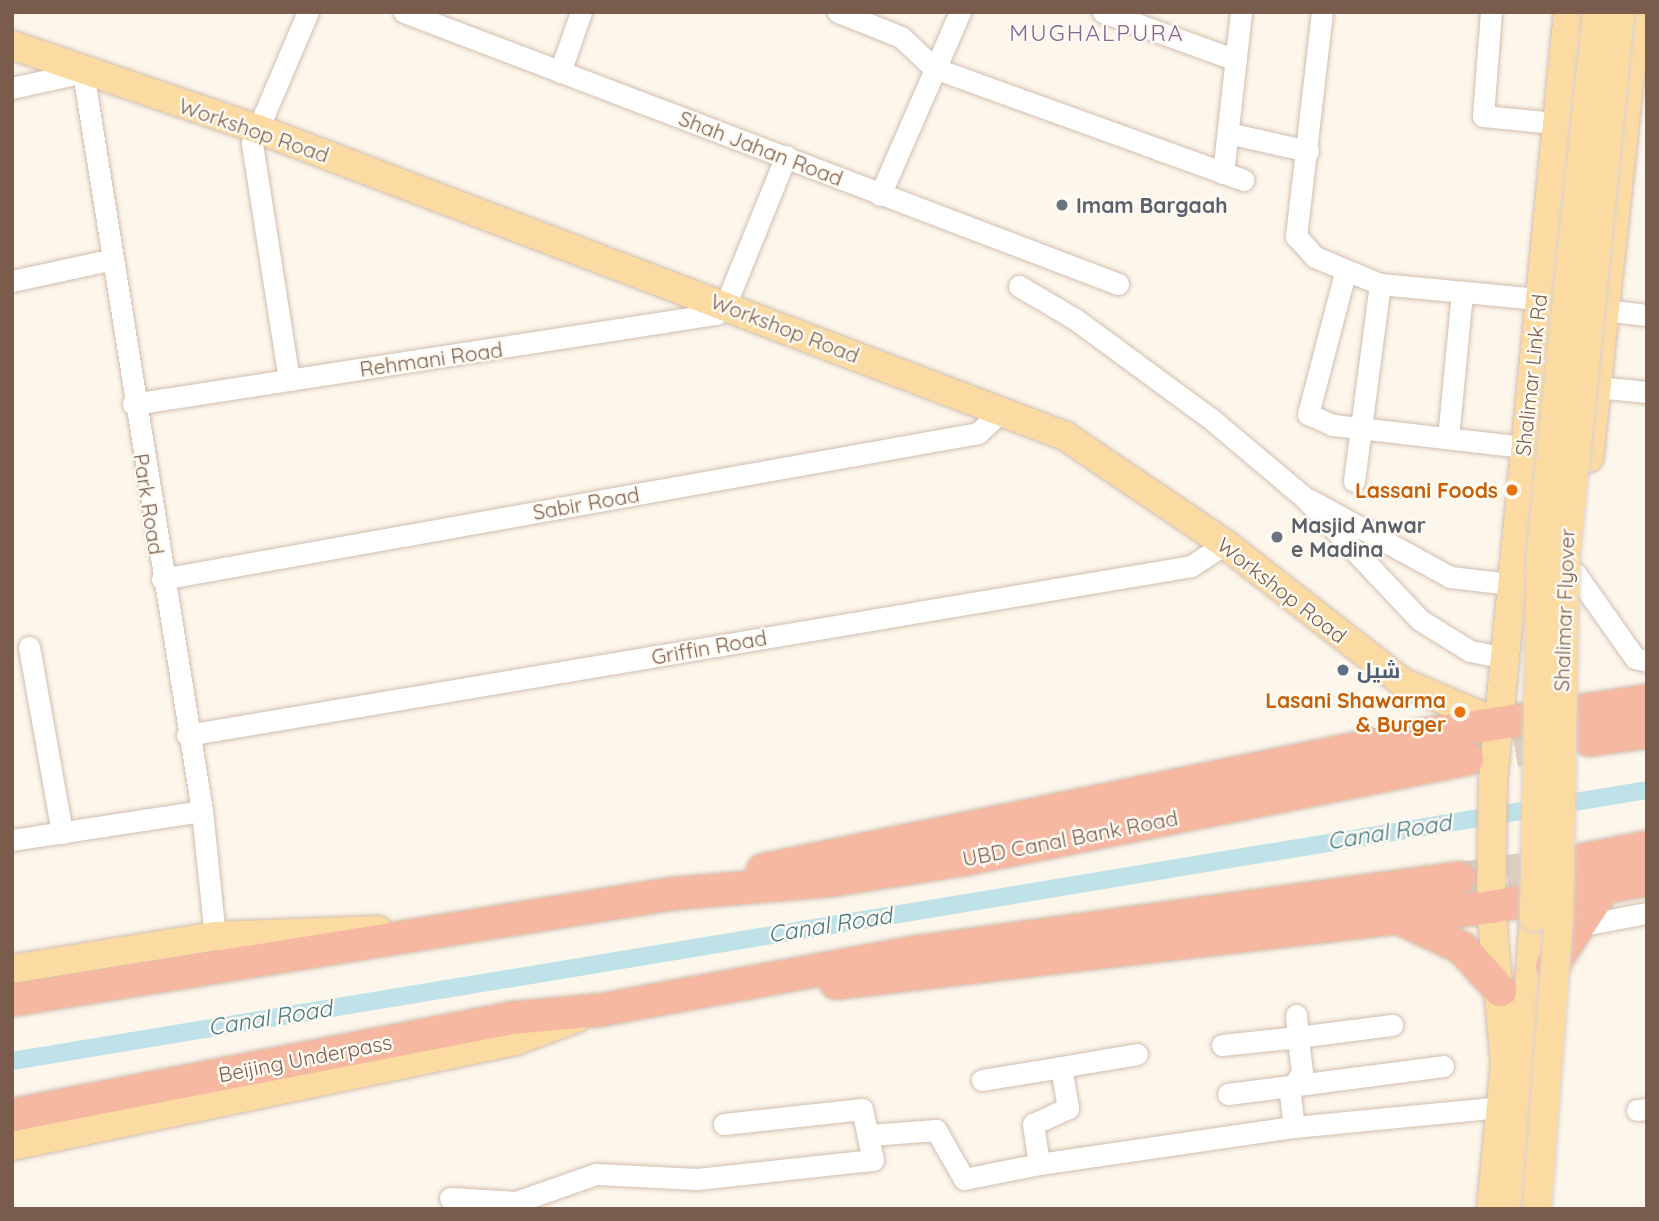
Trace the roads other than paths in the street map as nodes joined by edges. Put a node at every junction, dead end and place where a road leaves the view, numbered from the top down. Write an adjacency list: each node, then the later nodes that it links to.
1 (308, 12): 22 (street)
2 (404, 12): 19 (street, Shah Jahan Road)
3 (582, 12): 19 (street)
4 (838, 12): 16 (street)
5 (960, 12): 16 (street)
6 (1104, 12): 15 (street)
7 (1241, 12): 15 (street)
8 (1322, 12): 24 (street)
9 (1492, 12): 21 (street)
10 (1568, 12): 21 (main road, Shalimar Link Rd)
11 (1597, 12): 102 (main road, Shalimar Flyover, bridge)
12 (1620, 12): 103 (main road, Shalimar Flyover, bridge)
13 (1637, 12): 17 (main road)
14 (12, 45): 18 (main road, Workshop Road)
15 (1236, 60): 23 (street)
16 (934, 68): 23 (street); 26 (street)
17 (1638, 71): 36 (main road)
18 (83, 72): 20 (street); 22 (main road, Workshop Road); 27 (street, Park Road)
19 (560, 72): 25 (street, Shah Jahan Road)
20 (12, 88)
21 (1555, 123): 34 (main road, Shalimar Link Rd)
22 (258, 129): 35 (main road, Workshop Road); 38 (street)
23 (1227, 133): 24 (street)
24 (1308, 151): 28 (street)
25 (786, 156): 26 (street, Shah Jahan Road); 35 (street)
26 (880, 195): 30 (street, Shah Jahan Road)
27 (109, 260): 29 (street); 41 (street, Park Road)
28 (1345, 273): 31 (street); 43 (street)
29 (12, 281)
30 (1118, 284)
31 (1380, 284): 33 (street); 43 (street)
32 (1019, 286): 47 (street)
33 (1462, 292): 34 (street); 44 (street)
34 (1538, 299): 45 (main road, Shalimar Link Rd)
35 (725, 306): 38 (street, Rehmani Road); 42 (main road, Workshop Road)
36 (1605, 310): 37 (street); 39 (main road)
37 (1647, 315)
38 (289, 380): 41 (street, Rehmani Road)
39 (1597, 387): 40 (street); 49 (main road)
40 (1647, 392)
41 (133, 404): 50 (street, Park Road)
42 (1002, 411): 48 (main road, Workshop Road); 50 (street, Sabir Road)
43 (1364, 429): 44 (street); 46 (street)
44 (1448, 438): 45 (street)
45 (1524, 447): 51 (main road, Shalimar Link Rd)
46 (1353, 481)
47 (1305, 498): 51 (street); 53 (street)
48 (1225, 544): 57 (main road, Workshop Road); 59 (street, Griffin Road)
49 (1575, 573): 54 (street); 56 (main road)
50 (162, 579): 59 (street, Park Road)
51 (1510, 584): 53 (main road, Shalimar Link Rd)
52 (29, 647): 63 (street)
53 (1505, 658): 57 (main road, Shalimar Link Rd)
54 (1647, 661)
55 (1647, 701): 56 (highway)
56 (1563, 713): 57 (highway); 66 (main road, bridge)
57 (1498, 723): 70 (highway); 72 (main road, Shalimar Link Rd)
58 (1647, 732): 60 (highway)
59 (187, 735): 62 (street, Park Road)
60 (1589, 740)
61 (1467, 759): 70 (highway, UBD Canal Bank Road)
62 (202, 811): 63 (street); 77 (street, Park Road)
63 (62, 833): 64 (street)
64 (12, 840)
65 (1647, 847): 66 (highway)
66 (1569, 856): 71 (main road)
67 (1459, 878): 80 (highway)
68 (1647, 880): 69 (highway)
69 (1602, 888): 71 (highway); 75 (highway)
70 (670, 894): 76 (highway)
71 (1554, 899): 72 (highway); 78 (main road)
72 (1491, 907): 74 (highway); 81 (main road, Shalimar Link Rd)
73 (1647, 913): 75 (street)
74 (1398, 918): 80 (highway); 81 (highway)
75 (1578, 926): 78 (highway)
76 (433, 929): 77 (main road); 82 (highway)
77 (215, 936): 79 (main road)
78 (1552, 966): 104 (main road)
79 (12, 969)
80 (740, 987): 83 (highway, Beijing Underpass)
81 (1500, 990): 93 (main road, Shalimar Link Rd)
82 (12, 1000)
83 (600, 1010): 94 (highway, Beijing Underpass); 98 (main road)
84 (1392, 1025): 85 (street)
85 (1297, 1026): 86 (street); 91 (street)
86 (1222, 1045)
87 (1137, 1054): 89 (street)
88 (1443, 1066): 91 (street)
89 (1061, 1067): 90 (street); 99 (street)
90 (982, 1080)
91 (1290, 1087): 92 (street); 96 (street)
92 (1228, 1094)
93 (1503, 1107): 96 (street); 101 (main road, Shalimar Link Rd)
94 (12, 1115)
95 (724, 1124): 97 (street)
96 (1294, 1126): 99 (street)
97 (870, 1135): 99 (street); 100 (street)
98 (12, 1146)
99 (1039, 1164)
100 (450, 1198)
101 (1491, 1209)
102 (1514, 1209)
103 (1537, 1209)
104 (1545, 1209)

